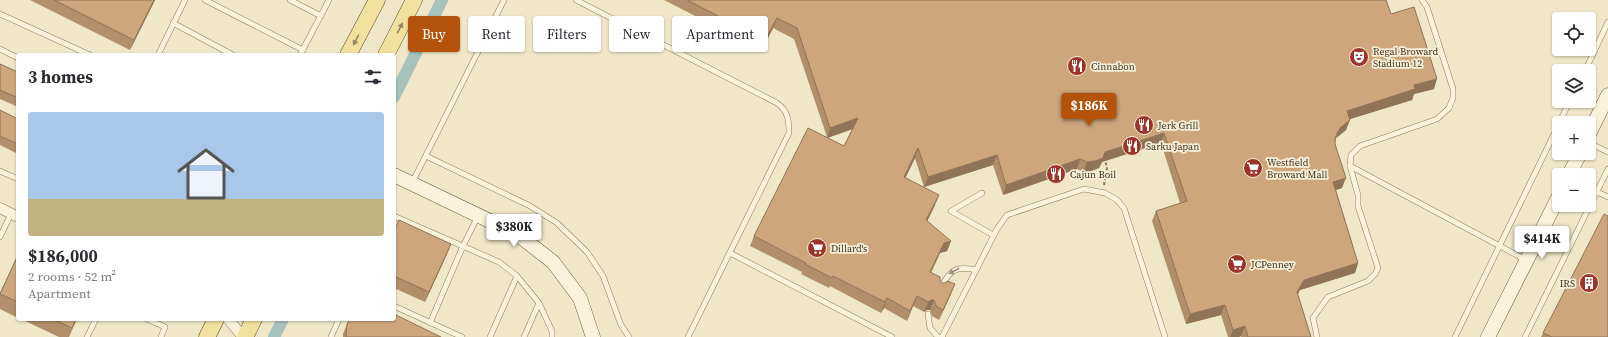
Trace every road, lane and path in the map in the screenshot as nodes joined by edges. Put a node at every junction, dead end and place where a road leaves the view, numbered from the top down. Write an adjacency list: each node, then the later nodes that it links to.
1 (185, 0): 13 (lane)
2 (205, 0): 18 (lane)
3 (290, 0): 11 (lane)
4 (329, 0): 11 (lane)
5 (377, 0): 19 (main road, one-way to 19)
6 (414, 0): 20 (main road, one-way to 6)
7 (504, 0): 29 (lane)
8 (577, 0): 49 (lane)
9 (1422, 0): 30 (lane)
10 (0, 14): 15 (lane)
11 (321, 16): 18 (lane)
12 (1608, 22): 22 (lane)
13 (174, 24): 16 (lane); 17 (lane)
14 (0, 49): 21 (lane)
15 (86, 53)
16 (159, 53)
17 (229, 53)
18 (302, 53)
19 (349, 53)
20 (387, 53)
21 (16, 57)
22 (1588, 64)
23 (1608, 95): 24 (street)
24 (1596, 120)
25 (1552, 137): 47 (lane)
26 (1596, 146): 27 (lane)
27 (1608, 152)
28 (1103, 154): 36 (path)
29 (426, 156): 35 (lane); 74 (lane)
30 (1350, 166): 47 (lane); 80 (lane)
31 (1608, 169): 37 (lane)
32 (0, 171): 34 (lane)
33 (396, 176): 35 (street)
34 (16, 178)
35 (412, 184): 43 (street)
36 (1102, 192): 46 (lane); 79 (lane)
37 (1597, 192): 39 (lane); 83 (lane)
38 (982, 193): 46 (lane)
39 (1608, 197)
40 (0, 208): 42 (street)
41 (1552, 211): 50 (street)
42 (15, 215): 45 (lane)
43 (478, 215): 48 (lane); 73 (street)
44 (396, 217): 48 (lane)
45 (0, 236)
46 (993, 236): 51 (lane)
47 (1499, 245): 50 (lane); 81 (lane)
48 (463, 246): 52 (lane); 63 (lane)
49 (730, 253): 75 (lane); 76 (lane)
50 (1528, 261): 82 (street)
51 (976, 270): 53 (lane, one-way to 53); 78 (lane)
52 (517, 276): 54 (lane); 70 (lane)
53 (940, 289)
54 (539, 303): 71 (lane); 72 (lane)
55 (396, 307): 63 (lane)
56 (928, 314): 77 (lane)
57 (95, 321): 64 (lane)
58 (152, 321): 65 (lane)
59 (215, 321): 66 (main road)
60 (230, 321): 67 (street)
61 (253, 321): 67 (main road)
62 (339, 321): 68 (lane)
63 (430, 323): 69 (lane)
64 (87, 337)
65 (161, 337)
66 (207, 337)
67 (244, 337)
68 (331, 337)
69 (462, 337)
70 (490, 337)
71 (524, 337)
72 (552, 337)
73 (593, 337)
74 (630, 337)
75 (688, 337)
76 (892, 337)
77 (938, 337)
78 (942, 337)
79 (1165, 337)
80 (1316, 337)
81 (1455, 337)
82 (1488, 337)
83 (1525, 337)

